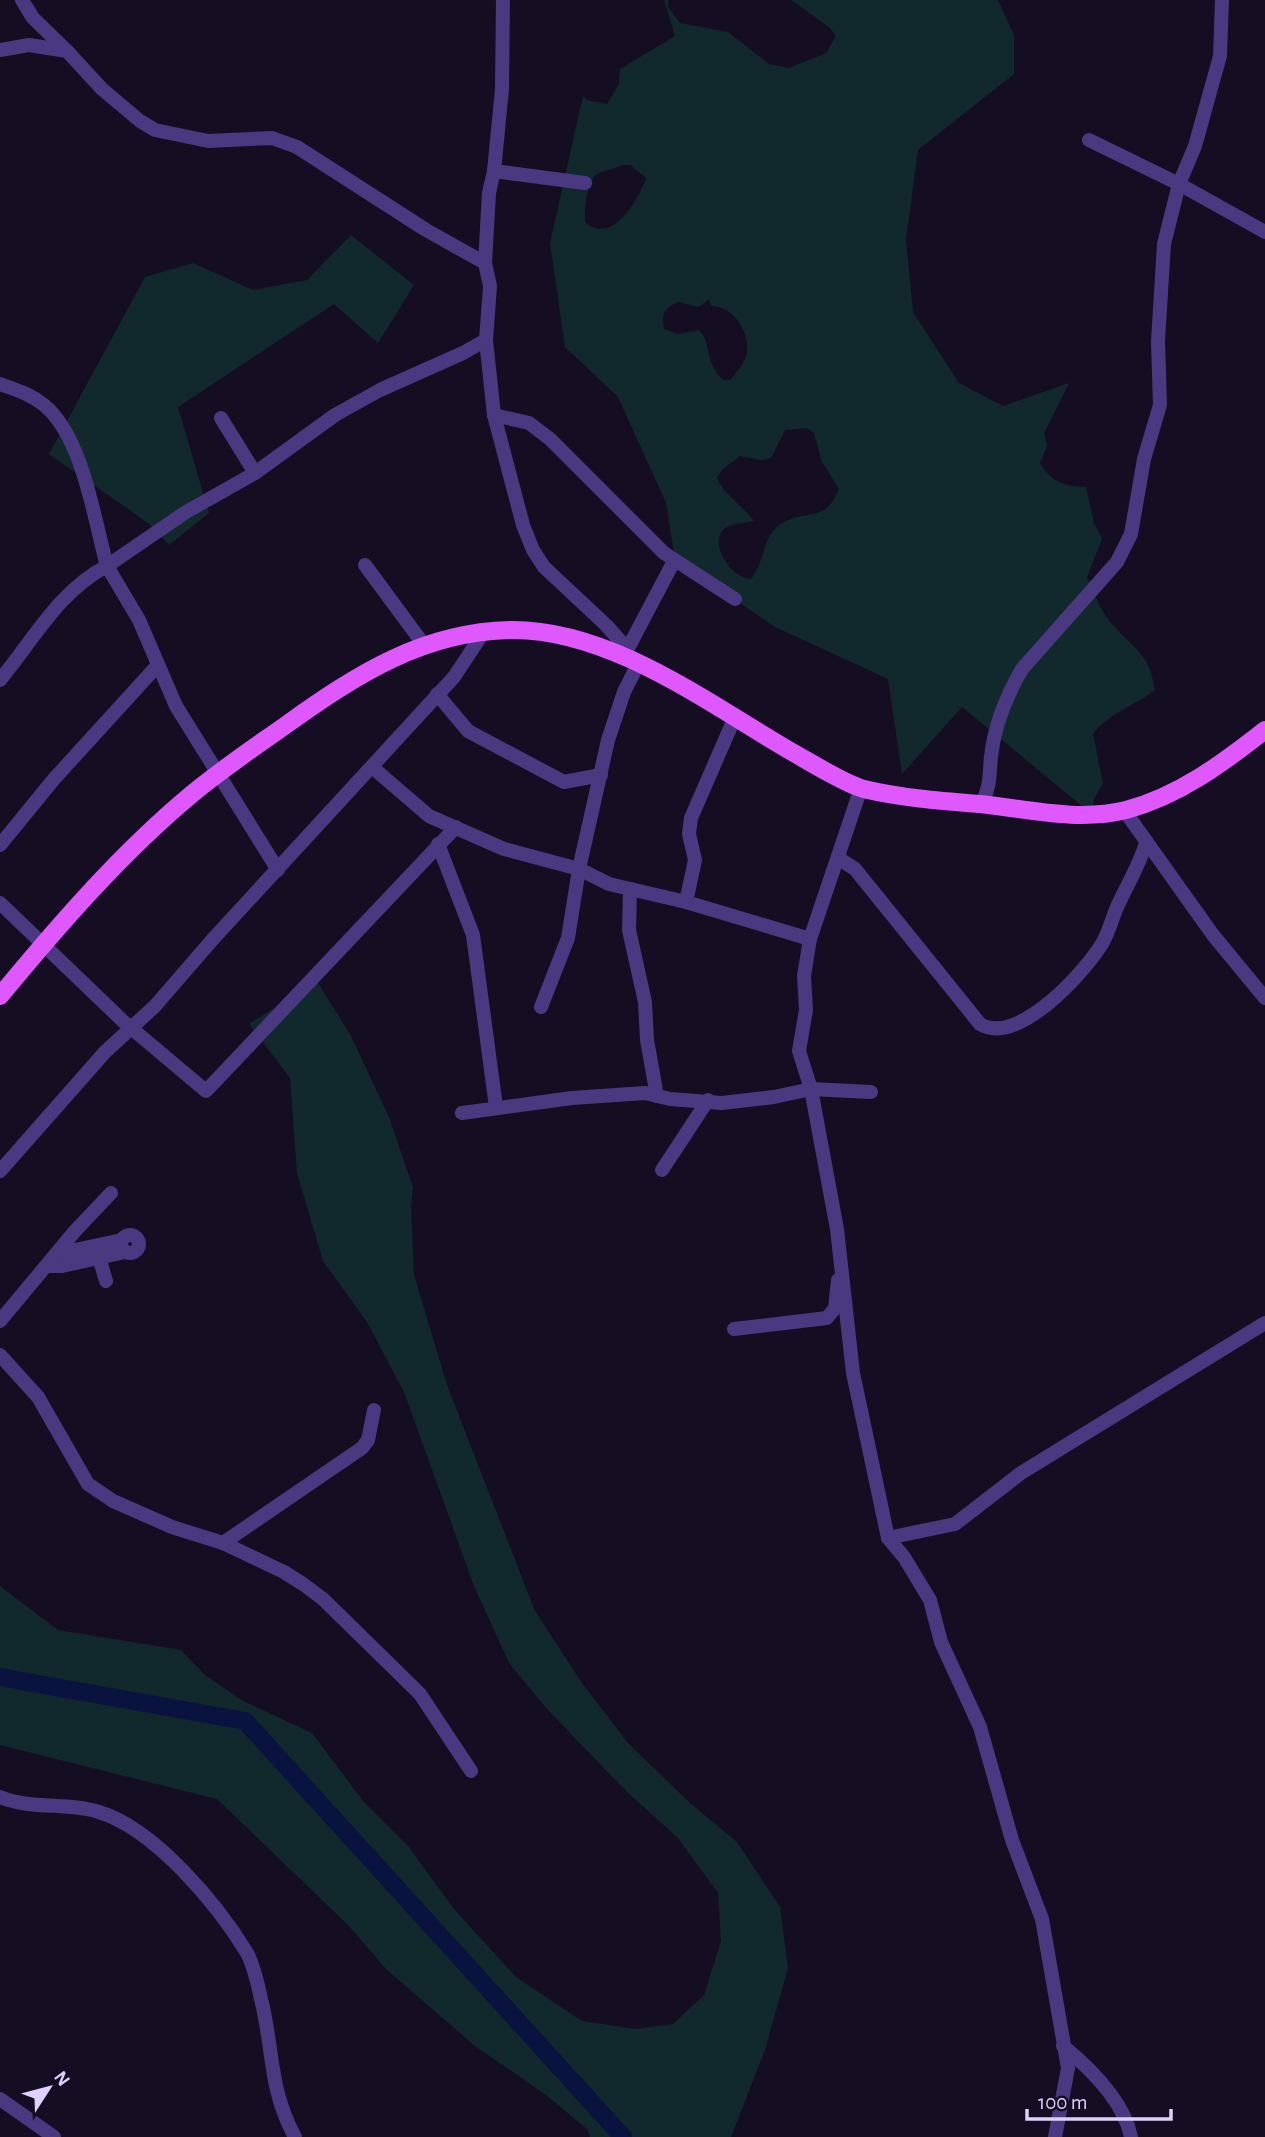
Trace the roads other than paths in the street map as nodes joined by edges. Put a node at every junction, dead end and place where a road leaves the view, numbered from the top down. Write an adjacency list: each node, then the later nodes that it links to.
1 (22, 0): 5 (street)
2 (503, 0): 7 (street)
3 (1222, 0): 9 (street)
4 (0, 50): 5 (street)
5 (66, 51): 11 (street)
6 (1089, 140): 9 (street)
7 (494, 171): 8 (street); 11 (street)
8 (584, 183)
9 (1179, 184): 10 (street); 33 (street)
10 (1265, 232)
11 (485, 263): 12 (street)
12 (486, 340): 14 (street); 16 (street)
13 (0, 384): 19 (street)
14 (494, 415): 17 (street); 23 (street)
15 (222, 418): 16 (street)
16 (255, 473): 19 (street)
17 (674, 561): 20 (street); 23 (street)
18 (365, 565): 22 (street)
19 (107, 566): 24 (street); 25 (street)
20 (735, 599)
21 (483, 633): 22 (main road); 23 (main road); 26 (street)
22 (424, 645): 30 (main road)
23 (632, 659): 27 (main road); 31 (street)
24 (157, 666): 30 (street); 38 (street)
25 (0, 680)
26 (437, 694): 29 (street); 31 (street)
27 (735, 717): 32 (main road); 43 (street)
28 (1265, 730): 34 (main road)
29 (372, 767): 35 (street); 41 (street)
30 (220, 774): 41 (street); 46 (main road)
31 (601, 775): 40 (street)
32 (861, 788): 33 (main road); 39 (street)
33 (981, 804): 34 (main road)
34 (1124, 810): 36 (street)
35 (456, 827): 37 (street); 40 (street)
36 (1146, 843): 39 (street); 48 (street)
37 (438, 844): 50 (street); 55 (street)
38 (0, 845)
39 (838, 858): 45 (street)
40 (579, 869): 42 (street); 49 (street)
41 (278, 870): 50 (street)
42 (630, 889): 43 (street); 53 (street)
43 (685, 902): 45 (street)
44 (0, 903): 46 (street)
45 (810, 939): 51 (street)
46 (42, 946): 47 (main road); 50 (street)
47 (0, 996)
48 (1265, 998)
49 (541, 1007)
50 (132, 1028): 58 (street)
51 (811, 1089): 52 (street); 54 (street); 60 (street)
52 (871, 1092)
53 (657, 1096): 54 (street); 55 (street)
54 (708, 1100): 57 (street)
55 (496, 1107): 56 (street)
56 (462, 1113)
57 (662, 1170)
58 (0, 1171)
59 (111, 1193): 62 (street)
60 (840, 1251): 66 (street); 69 (street)
61 (99, 1257): 62 (street); 62 (street); 63 (street)
62 (51, 1260): 64 (street)
63 (106, 1281)
64 (0, 1321)
65 (1265, 1323): 69 (street)
66 (734, 1329)
67 (0, 1354): 70 (street)
68 (374, 1410): 70 (street)
69 (888, 1538): 73 (street)
70 (223, 1543): 71 (street)
71 (471, 1771)
72 (0, 1797): 76 (street)
73 (1063, 2046): 77 (street); 78 (street)
74 (0, 2099): 75 (street)
75 (54, 2137)
76 (295, 2137)
77 (1055, 2137)
78 (1131, 2137)

